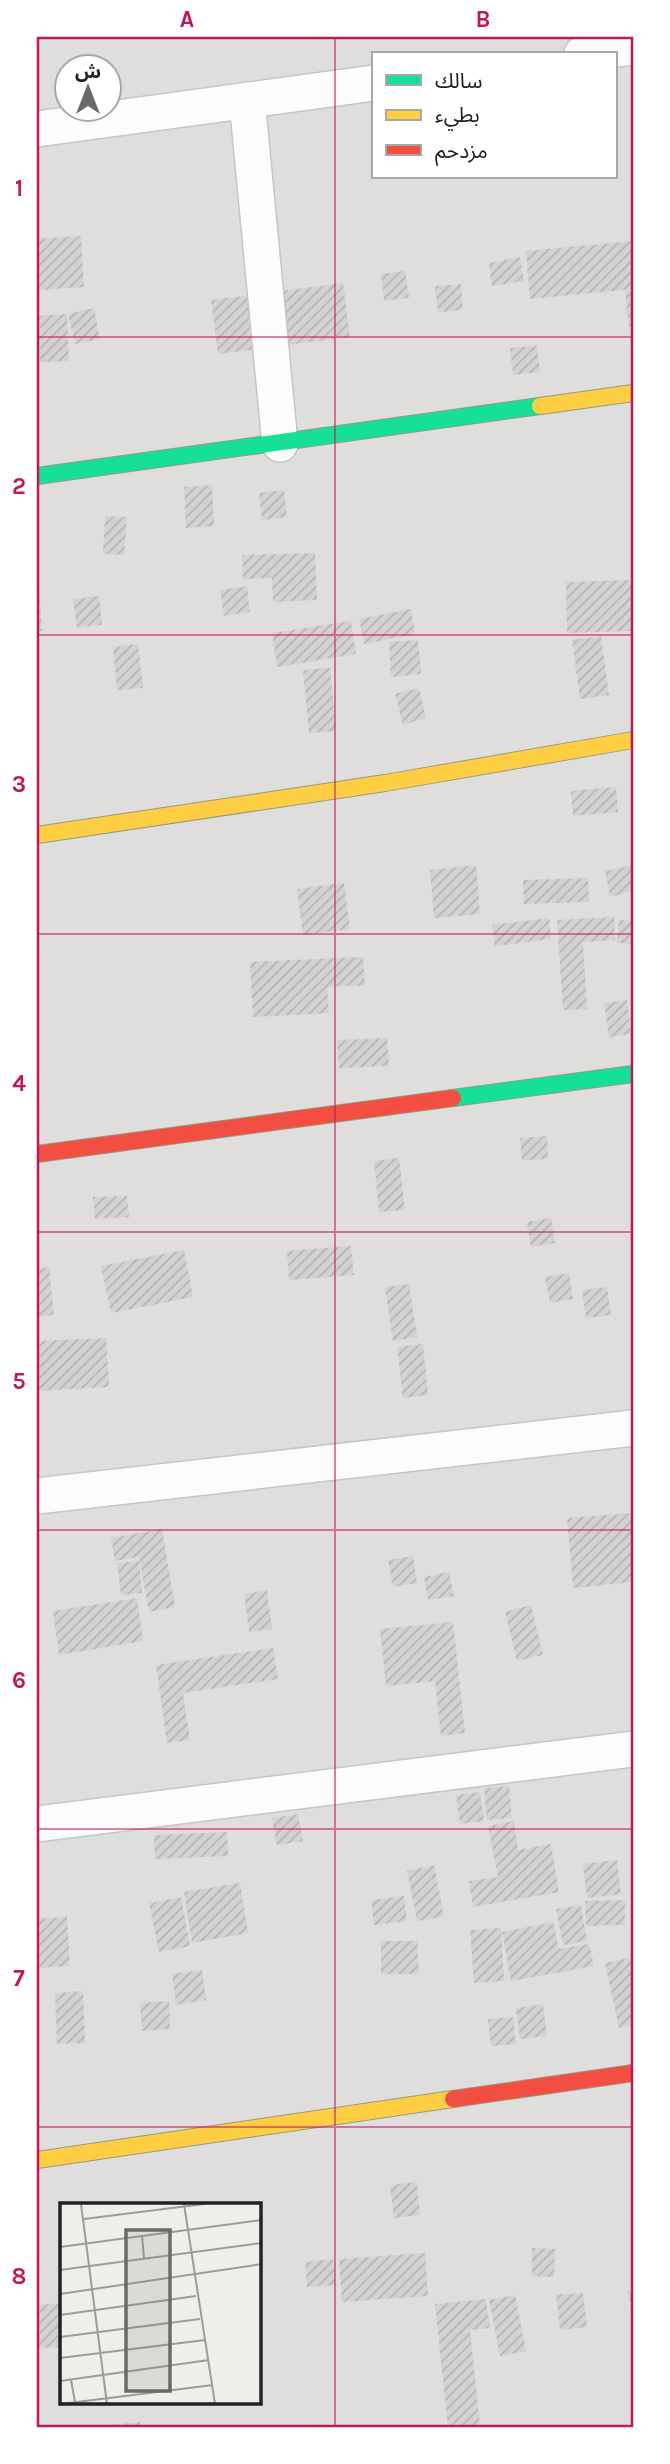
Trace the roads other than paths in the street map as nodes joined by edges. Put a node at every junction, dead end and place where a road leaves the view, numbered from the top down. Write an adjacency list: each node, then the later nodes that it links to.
1 (633, 47): 2 (street)
2 (597, 52)
3 (372, 83): 4 (street)
4 (247, 100): 5 (street); 7 (street)
5 (37, 129)
6 (633, 393): 7 (street)
7 (279, 444): 8 (street)
8 (37, 476)
9 (633, 740): 10 (street)
10 (37, 835)
11 (633, 1074): 12 (street)
12 (37, 1154)
13 (633, 1428): 14 (street)
14 (37, 1496)
15 (633, 1749): 16 (street)
16 (37, 1824)
17 (633, 2073): 18 (street)
18 (37, 2160)

